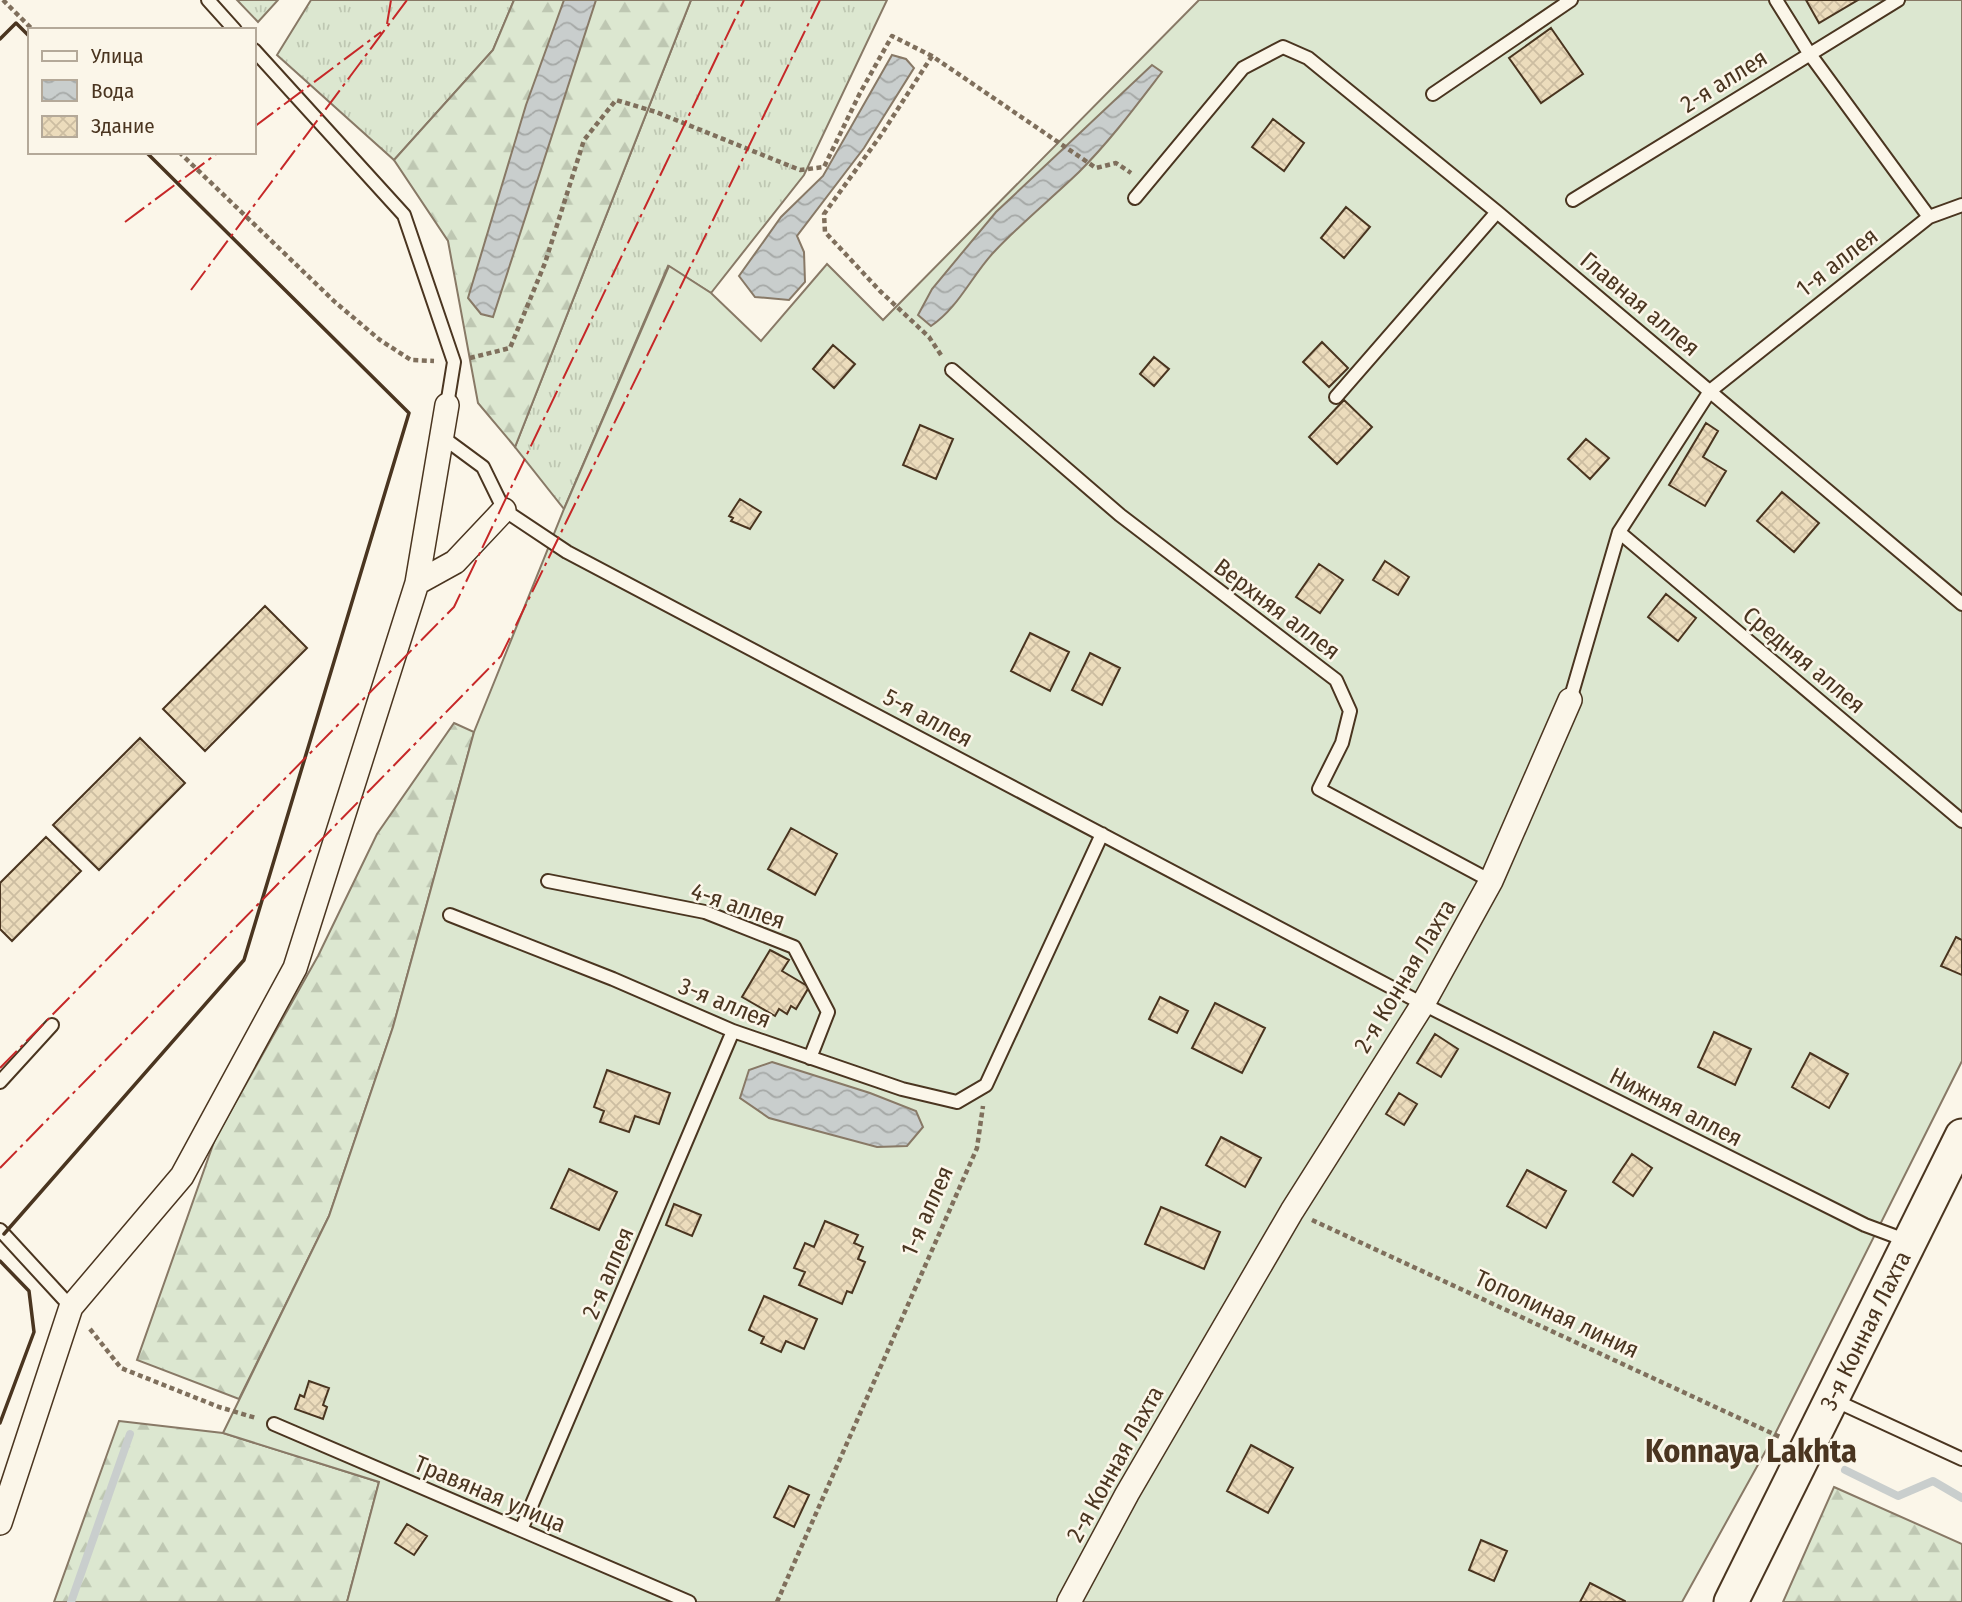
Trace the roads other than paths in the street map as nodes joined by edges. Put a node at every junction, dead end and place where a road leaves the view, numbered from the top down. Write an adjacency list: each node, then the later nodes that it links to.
1 (208, 0): 5 (lane)
2 (1570, 0): 8 (lane)
3 (1776, 0): 7 (lane)
4 (1898, 0): 7 (lane, 2-я аллея)
5 (233, 28)
6 (256, 52): 18 (lane)
7 (1809, 53): 10 (lane, 2-я аллея); 13 (lane)
8 (1433, 94)
9 (1135, 198): 12 (lane, Главная аллея)
10 (1573, 200)
11 (1962, 205): 13 (lane, 1-я аллея)
12 (1497, 212): 16 (lane, Главная аллея); 17 (lane)
13 (1929, 217): 14 (lane, 1-я аллея)
14 (1744, 363): 16 (lane, 2-я Конная Лахта)
15 (952, 370): 28 (lane, Верхняя аллея)
16 (1710, 391): 21 (lane, 2-я Конная Лахта); 23 (lane, Главная аллея)
17 (1336, 397)
18 (447, 405): 19 (street)
19 (441, 436): 20 (lane); 22 (street)
20 (504, 510): 22 (street); 26 (lane, 5-я аллея)
21 (1619, 531): 24 (lane, 2-я Конная Лахта); 25 (lane, Средняя аллея)
22 (417, 583): 38 (street)
23 (1962, 604)
24 (1570, 700): 28 (street, 2-я Конная Лахта)
25 (1962, 821)
26 (1102, 834): 30 (lane, 5-я аллея); 33 (lane, 3-я аллея)
27 (548, 881): 33 (lane, 4-я аллея)
28 (1491, 881): 30 (street, 2-я Конная Лахта)
29 (450, 915): 32 (lane, 3-я аллея)
30 (1423, 1004): 37 (lane, Нижняя аллея); 45 (street, 2-я Конная Лахта)
31 (52, 1025): 34 (lane)
32 (733, 1031): 33 (lane, 3-я аллея); 43 (lane, 2-я аллея)
33 (810, 1058)
34 (0, 1082)
35 (1962, 1136): 37 (main road, 3-я Конная Лахта)
36 (0, 1230): 38 (lane)
37 (1912, 1242): 39 (main road, 3-я Конная Лахта)
38 (71, 1307): 42 (street)
39 (1834, 1399): 41 (lane); 46 (main road, 3-я Конная Лахта)
40 (274, 1424): 43 (lane, Травяная улица)
41 (1962, 1459)
42 (0, 1523)
43 (521, 1530): 44 (lane, Травяная улица)
44 (689, 1602)
45 (1069, 1602)
46 (1731, 1602)

